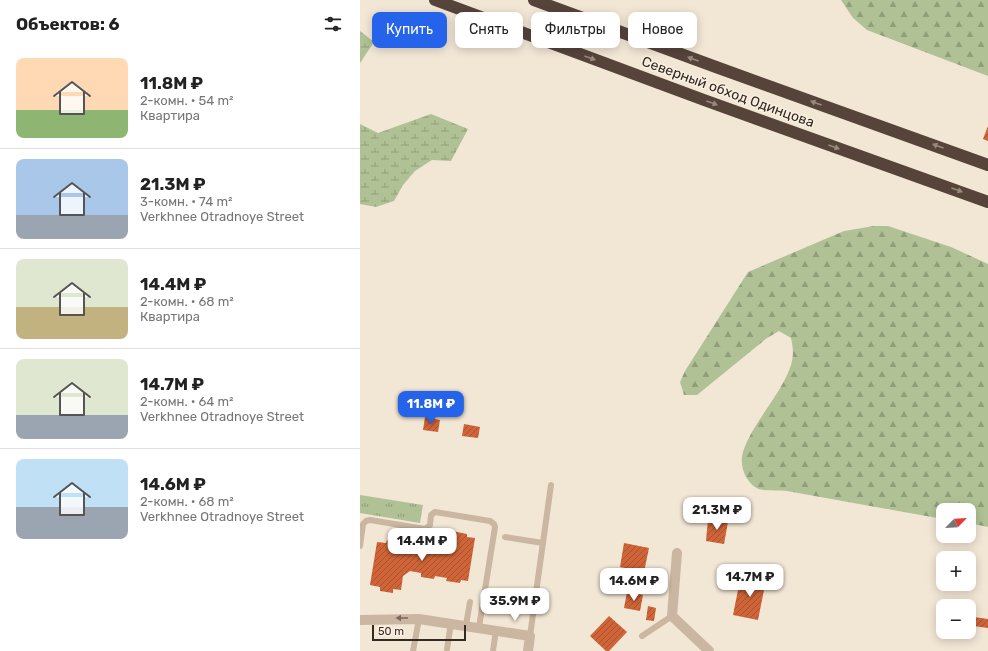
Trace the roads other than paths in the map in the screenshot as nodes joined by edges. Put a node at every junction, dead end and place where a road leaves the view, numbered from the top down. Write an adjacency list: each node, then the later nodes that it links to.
1 (435, 0): 4 (highway, Северный обход Одинцова, one-way to 4)
2 (534, 0): 3 (highway, Северный обход Одинцова, one-way to 2)
3 (988, 165)
4 (988, 202)
5 (552, 485): 7 (lane)
6 (505, 537): 7 (lane)
7 (543, 543): 18 (lane)
8 (360, 546): 16 (lane)
9 (677, 552): 11 (street)
10 (470, 602): 15 (lane)
11 (672, 616): 19 (lane); 24 (street)
12 (419, 618): 13 (street, one-way to 13); 14 (street); 21 (lane)
13 (360, 620)
14 (451, 623): 15 (street); 20 (lane)
15 (466, 625): 16 (street)
16 (479, 627): 17 (street)
17 (496, 630): 18 (street); 22 (lane)
18 (530, 636): 23 (street)
19 (642, 636)
20 (447, 649)
21 (413, 651)
22 (493, 651)
23 (528, 651)
24 (709, 651)

